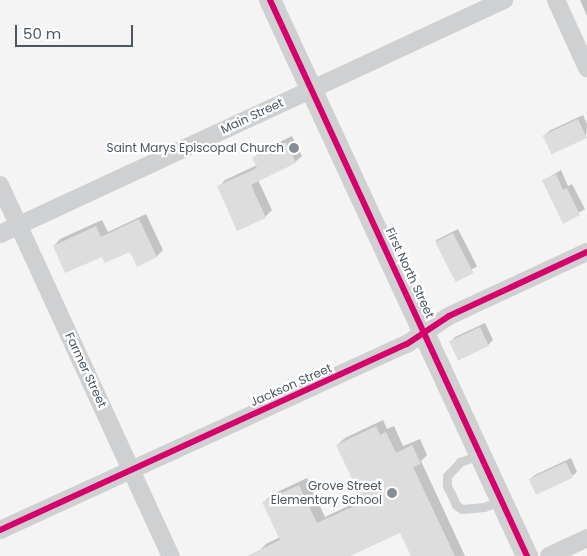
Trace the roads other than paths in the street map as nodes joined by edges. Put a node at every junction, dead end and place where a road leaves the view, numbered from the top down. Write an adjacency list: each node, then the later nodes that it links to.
1 (270, 0): 6 (street, First North Street)
2 (504, 0): 6 (street, Main Street)
3 (556, 0): 4 (street)
4 (583, 47): 5 (street)
5 (587, 68)
6 (311, 88): 8 (street, Main Street); 11 (street, First North Street)
7 (0, 185): 8 (street, Farmer Street)
8 (18, 226): 9 (street, Main Street); 13 (street, Farmer Street)
9 (0, 234)
10 (587, 252): 11 (street, Jackson Street)
11 (425, 332): 12 (street, First North Street); 13 (street, Jackson Street)
12 (481, 454): 14 (street, First North Street); 14 (lane)
13 (132, 469): 15 (street, Jackson Street); 17 (street, Farmer Street)
14 (502, 500): 18 (street, First North Street)
15 (0, 530)
16 (587, 538): 19 (street)
17 (171, 556)
18 (528, 556)
19 (549, 556)

